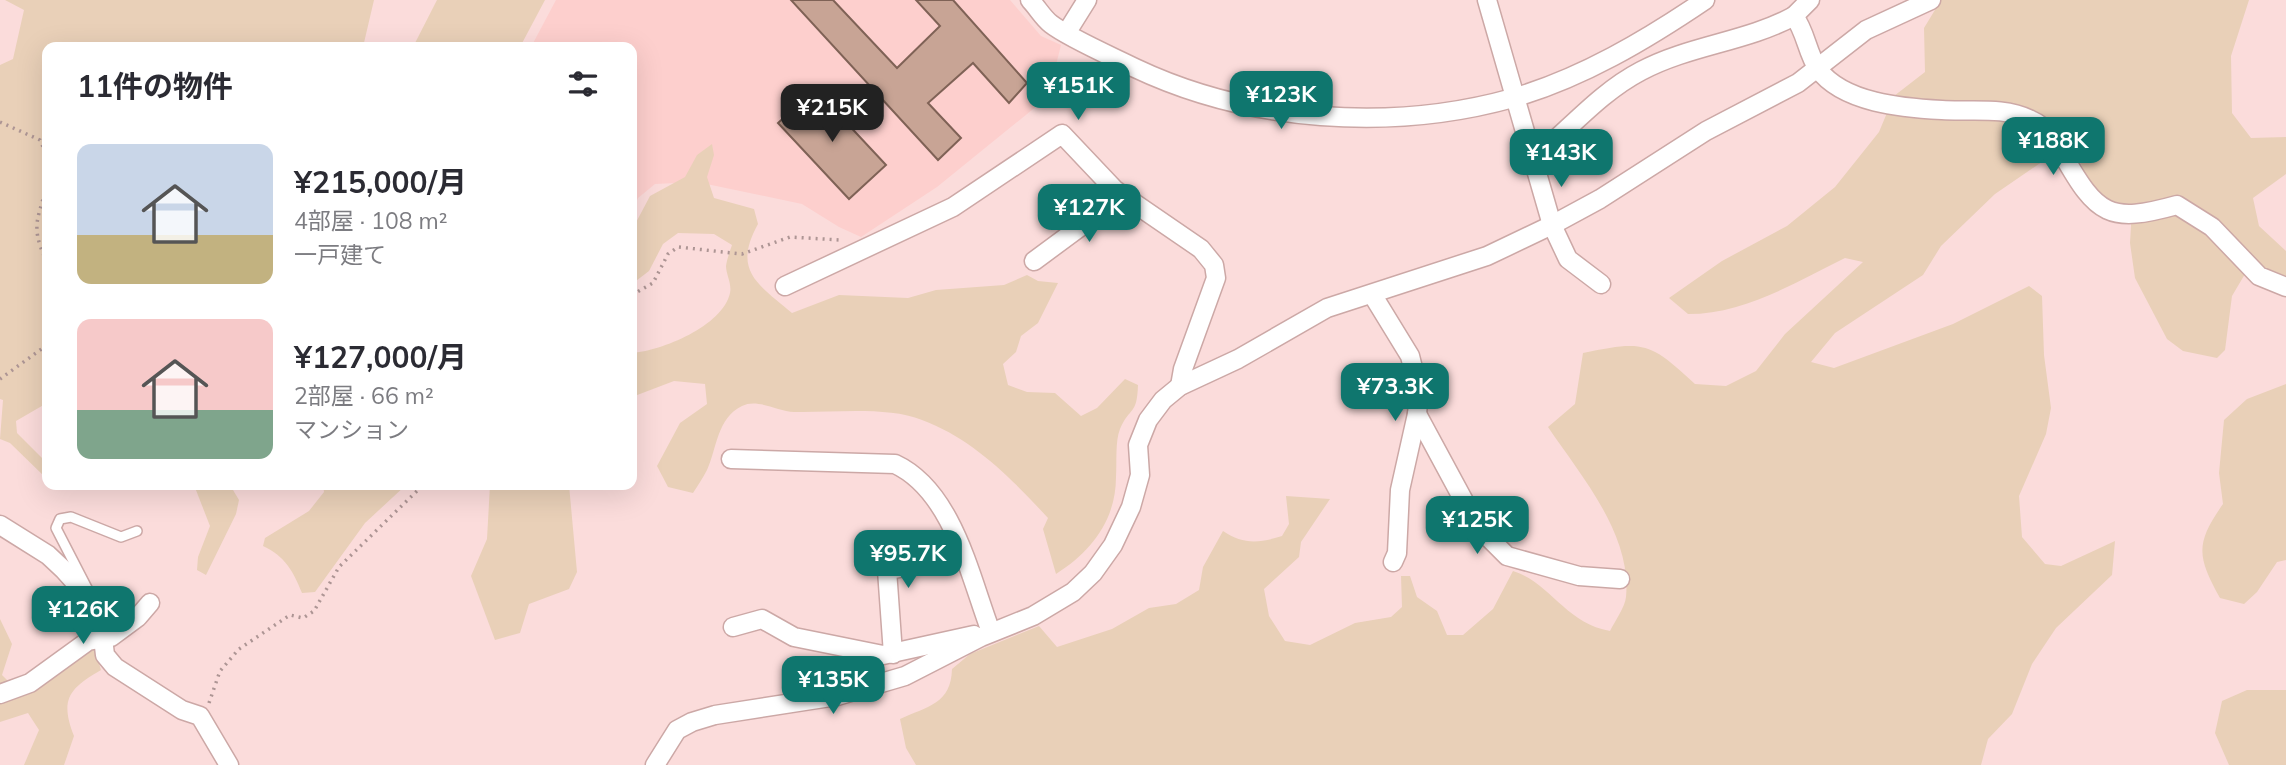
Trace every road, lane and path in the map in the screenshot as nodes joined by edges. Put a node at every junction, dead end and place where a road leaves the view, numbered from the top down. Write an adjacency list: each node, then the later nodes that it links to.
1 (1030, 0): 8 (street)
2 (1087, 0): 8 (street)
3 (1487, 0): 10 (street)
4 (1705, 0): 10 (street)
5 (1810, 0): 7 (street)
6 (1930, 0): 9 (street)
7 (1794, 16): 9 (street); 13 (street)
8 (1068, 32): 10 (street)
9 (1818, 69): 16 (street); 22 (street)
10 (1514, 97): 13 (street)
11 (0, 122): 12 (path)
12 (42, 145)
13 (1532, 159): 16 (street)
14 (1122, 196): 17 (street); 19 (street); 27 (street)
15 (42, 198): 18 (path)
16 (1552, 225): 20 (street); 24 (street)
17 (860, 250): 21 (street); 23 (path)
18 (42, 252)
19 (1034, 261)
20 (1601, 284)
21 (785, 286)
22 (2286, 287)
23 (637, 292)
24 (1372, 294): 27 (street); 28 (street)
25 (42, 349): 26 (path)
26 (0, 379)
27 (1181, 386): 39 (street)
28 (1417, 414): 34 (street); 35 (street)
29 (731, 459): 33 (street)
30 (418, 490): 43 (path)
31 (0, 525): 36 (street)
32 (137, 531): 36 (lane)
33 (963, 558): 39 (street); 41 (street)
34 (1393, 562)
35 (1620, 579)
36 (89, 598): 40 (street)
37 (149, 603): 40 (street)
38 (733, 627): 41 (street)
39 (991, 632): 41 (street); 45 (street)
40 (102, 639): 42 (street); 43 (street)
41 (893, 654)
42 (0, 694)
43 (200, 716): 44 (street)
44 (228, 765)
45 (655, 765)

